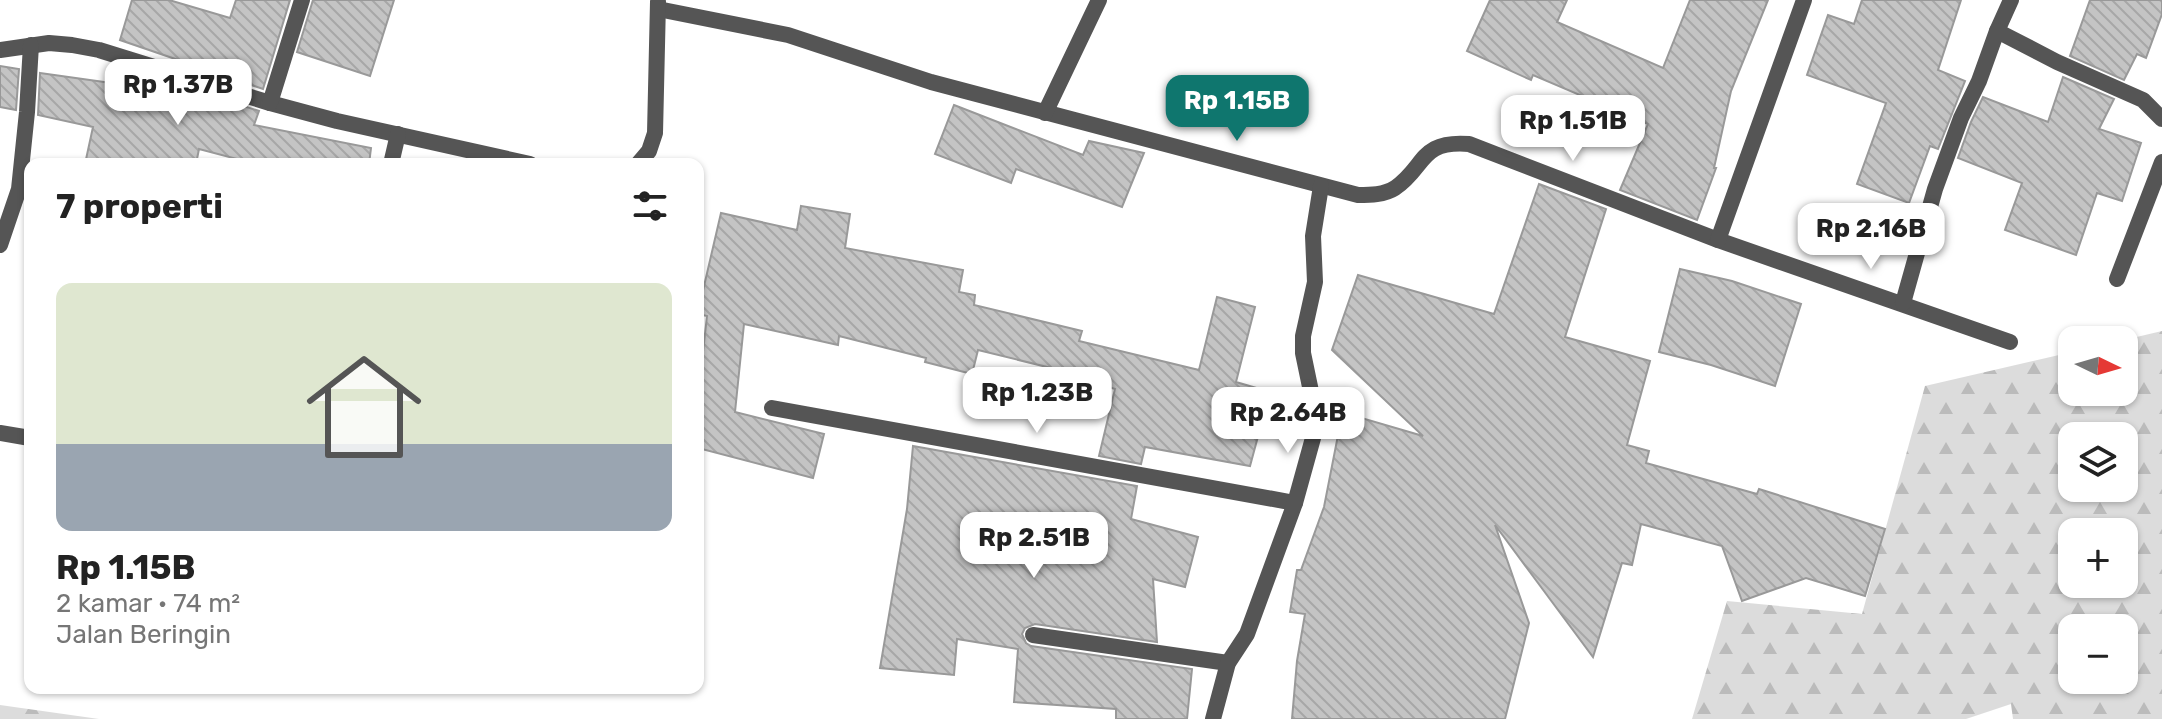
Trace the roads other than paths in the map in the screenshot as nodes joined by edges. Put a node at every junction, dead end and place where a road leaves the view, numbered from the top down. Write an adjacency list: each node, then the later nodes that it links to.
1 (302, 0): 9 (street)
2 (1099, 0): 10 (street)
3 (1804, 0): 18 (street)
4 (2011, 0): 6 (street)
5 (658, 4): 10 (street); 15 (street)
6 (1997, 31): 11 (street); 21 (street)
7 (31, 45): 8 (street); 9 (street); 19 (street)
8 (0, 50)
9 (270, 103): 12 (street)
10 (1045, 113): 17 (street)
11 (2162, 119)
12 (398, 134): 13 (street); 14 (street)
13 (392, 158)
14 (504, 158)
15 (643, 158)
16 (2162, 162): 20 (street)
17 (1321, 186): 18 (street); 26 (street)
18 (1718, 240): 21 (street)
19 (0, 245)
20 (2117, 279)
21 (1903, 303): 22 (street)
22 (2010, 342)
23 (772, 408): 26 (street)
24 (0, 433): 25 (street)
25 (24, 437)
26 (1295, 503): 28 (street)
27 (1033, 635): 28 (street)
28 (1228, 663): 29 (street)
29 (1213, 719)

